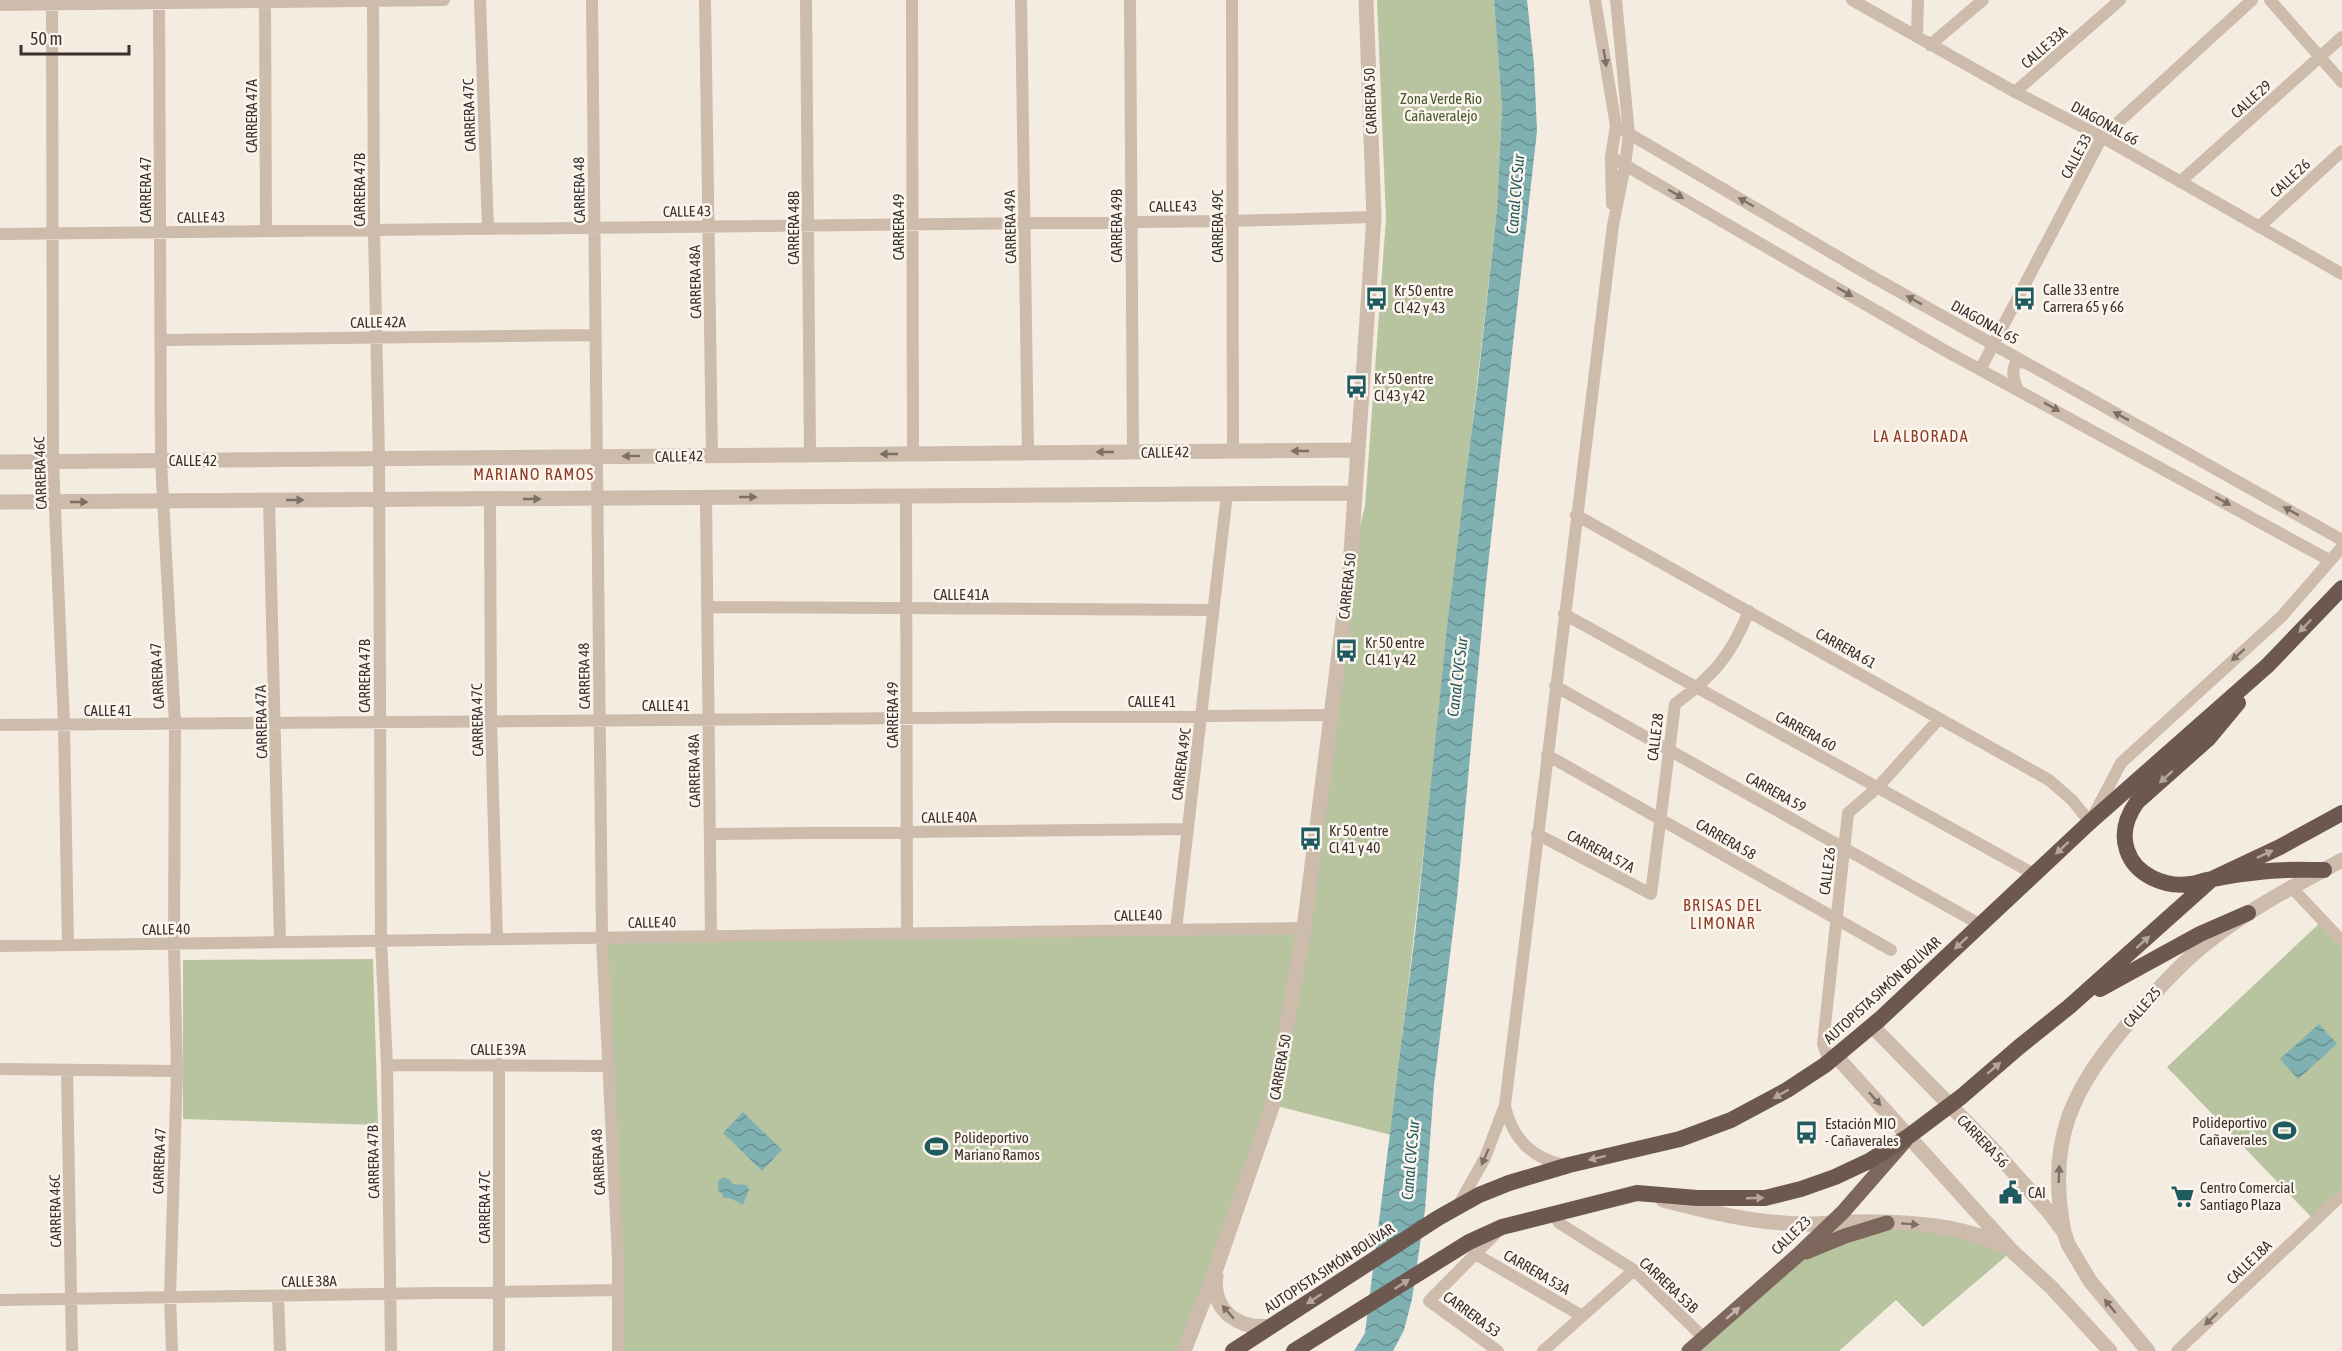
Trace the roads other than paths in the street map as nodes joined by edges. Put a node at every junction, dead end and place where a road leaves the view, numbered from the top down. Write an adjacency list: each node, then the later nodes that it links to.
1 (373, 0): 2 (street); 20 (street); 48 (street, CARRERA 47B)
2 (444, 0)
3 (480, 0): 47 (street, CARRERA 47C)
4 (592, 0): 45 (street, CARRERA 48)
5 (705, 0): 44 (street, CARRERA 48A)
6 (806, 0): 42 (street, CARRERA 48B)
7 (912, 0): 41 (street, CARRERA 49)
8 (1021, 0): 40 (street, CARRERA 49A)
9 (1130, 0): 39 (street, CARRERA 49B)
10 (1232, 0): 38 (street, CARRERA 49C)
11 (1366, 0): 37 (street, CARRERA 50)
12 (1595, 0): 30 (street, one-way to 30)
13 (1616, 0): 31 (street)
14 (1852, 0): 24 (street, DIAGONAL 66)
15 (1918, 0): 24 (street)
16 (1983, 0): 26 (street)
17 (2120, 0): 29 (street, CALLE 33A)
18 (2252, 0): 32 (street, CALLE 33)
19 (2270, 0): 27 (street)
20 (265, 1): 22 (street); 49 (street, CARRERA 47A)
21 (52, 2): 22 (street); 23 (street); 51 (street, CARRERA 46C)
22 (159, 2): 50 (street, CARRERA 47)
23 (0, 5)
24 (1917, 37): 26 (street, DIAGONAL 66)
25 (2342, 38): 27 (street, CALLE 29)
26 (1930, 45): 29 (street, DIAGONAL 66)
27 (2320, 57): 28 (street); 36 (street, CALLE 29)
28 (2342, 82)
29 (2015, 92): 32 (street, DIAGONAL 66)
30 (1616, 126): 31 (street, DIAGONAL 65); 34 (street)
31 (1629, 134): 35 (street); 57 (street, DIAGONAL 65, one-way to 31)
32 (2102, 137): 36 (street, DIAGONAL 66); 57 (street, CALLE 33)
33 (2342, 151): 46 (street, CALLE 26)
34 (1611, 158): 35 (street); 43 (street)
35 (1625, 165): 43 (street); 59 (street, one-way to 59)
36 (2180, 182): 46 (street, DIAGONAL 66)
37 (1374, 217): 38 (street, CALLE 43); 61 (street, CARRERA 50)
38 (1232, 221): 39 (street, CALLE 43); 62 (street, CARRERA 49C)
39 (1131, 222): 40 (street, CALLE 43); 63 (street, CARRERA 49B)
40 (1025, 223): 41 (street, CALLE 43); 64 (street, CARRERA 49A)
41 (912, 224): 42 (street, CALLE 43); 65 (street, CARRERA 49)
42 (808, 225): 44 (street, CALLE 43); 66 (street, CARRERA 48B)
43 (1612, 225): 84 (street)
44 (709, 226): 45 (street, CALLE 43); 67 (street, CARRERA 48A)
45 (594, 227): 47 (street, CALLE 43); 54 (street, CARRERA 48)
46 (2259, 227): 53 (street, DIAGONAL 66)
47 (488, 229): 48 (street, CALLE 43)
48 (374, 230): 49 (street, CALLE 43); 55 (street, CARRERA 47B)
49 (266, 231): 50 (street, CALLE 43)
50 (160, 232): 51 (street, CALLE 43); 56 (street, CARRERA 47)
51 (52, 233): 52 (street, CALLE 43); 72 (street, CARRERA 46C)
52 (0, 234)
53 (2342, 274)
54 (596, 335): 55 (street, CALLE 42A); 68 (street, CARRERA 48)
55 (376, 338): 56 (street, CALLE 42A); 69 (street, CARRERA 47B)
56 (161, 340): 70 (street, CARRERA 47)
57 (1994, 345): 58 (street, DIAGONAL 65); 59 (street, CALLE 33)
58 (2025, 362): 60 (street); 85 (street, DIAGONAL 65, one-way to 58)
59 (1981, 369): 60 (street)
60 (2017, 388): 87 (street, one-way to 87)
61 (1358, 450): 62 (street, CALLE 42, one-way to 62); 74 (street, CARRERA 50)
62 (1233, 451): 63 (street, CALLE 42)
63 (1133, 452): 64 (street, CALLE 42, one-way to 64)
64 (1028, 453): 65 (street, CALLE 42)
65 (913, 454): 66 (street, CALLE 42, one-way to 66)
66 (810, 455): 67 (street, CALLE 42)
67 (712, 456): 68 (street, CALLE 42, one-way to 68)
68 (597, 457): 69 (street, CALLE 42); 76 (street, CARRERA 48)
69 (379, 459): 70 (street, CALLE 42); 79 (street, CARRERA 47B)
70 (161, 461): 72 (street, CALLE 42); 80 (street, CARRERA 47)
71 (0, 462): 72 (street, CALLE 42)
72 (53, 462): 83 (street, CARRERA 46C)
73 (1227, 494): 74 (street); 75 (street); 91 (street, CARRERA 49C)
74 (1355, 494): 97 (street, CARRERA 50)
75 (906, 496): 77 (street, one-way to 75); 90 (street, CARRERA 49)
76 (597, 498): 77 (street); 78 (street, one-way to 76); 103 (street, CARRERA 48)
77 (706, 498): 89 (street, CARRERA 48A)
78 (490, 499): 79 (street); 102 (street, CARRERA 47C)
79 (378, 500): 81 (street, one-way to 79); 104 (street, CARRERA 47B)
80 (163, 501): 81 (street); 83 (street, one-way to 80); 106 (street, CARRERA 47)
81 (269, 501): 105 (street, CARRERA 47A)
82 (0, 502): 83 (street)
83 (56, 502): 108 (street, CARRERA 46C)
84 (1576, 515): 92 (street, CARRERA 61); 93 (street)
85 (2342, 540)
86 (2342, 547): 87 (street)
87 (2329, 560): 114 (street, one-way to 114)
88 (2342, 588): 94 (highway, AUTOPISTA SIMÓN BOLÍVAR, one-way to 94)
89 (708, 607): 90 (street, CALLE 41A); 101 (street, CARRERA 48A)
90 (907, 608): 91 (street, CALLE 41A); 99 (street, CARRERA 49)
91 (1213, 609): 98 (street, CARRERA 49C)
92 (1749, 611): 96 (street, CALLE 28); 100 (street, CARRERA 61)
93 (1564, 614): 95 (street); 96 (street, CARRERA 60)
94 (2268, 665): 114 (highway, AUTOPISTA SIMÓN BOLÍVAR); 123 (highway, one-way to 123)
95 (1555, 686): 109 (street, CARRERA 59); 110 (street)
96 (1697, 688): 109 (street, CALLE 28); 111 (street, CARRERA 60)
97 (1331, 715): 98 (street, CALLE 41); 129 (street, CARRERA 50)
98 (1201, 716): 99 (street, CALLE 41); 115 (street, CARRERA 49C)
99 (907, 718): 101 (street, CALLE 41); 116 (street, CARRERA 49)
100 (1939, 718): 111 (street, CALLE 26); 114 (street, CARRERA 61)
101 (709, 720): 103 (street, CALLE 41); 117 (street, CARRERA 48A)
102 (491, 721): 103 (street, CALLE 41); 104 (street, CALLE 41); 134 (street, CARRERA 47C)
103 (600, 721): 133 (street, CARRERA 48)
104 (379, 722): 105 (street, CALLE 41); 135 (street, CARRERA 47B)
105 (276, 723): 106 (street, CALLE 41); 137 (street, CARRERA 47A)
106 (175, 724): 108 (street, CALLE 41); 138 (street, CARRERA 47)
107 (0, 725): 108 (street, CALLE 41)
108 (64, 725): 139 (street, CARRERA 46C)
109 (1669, 750): 113 (street, CALLE 28); 119 (street, CARRERA 59)
110 (1546, 755): 113 (street, CARRERA 58); 118 (street)
111 (1878, 787): 119 (street, CALLE 26); 122 (street, CARRERA 60)
112 (2342, 813): 123 (highway, one-way to 112)
113 (1660, 819): 125 (street, CALLE 28); 127 (street, CARRERA 58)
114 (2090, 822): 122 (highway, AUTOPISTA SIMÓN BOLÍVAR, one-way to 122)
115 (1188, 830): 116 (street, CALLE 40A); 130 (street, CARRERA 49C)
116 (907, 832): 117 (street, CALLE 40A); 131 (street, CARRERA 49)
117 (710, 834): 132 (street, CARRERA 48A)
118 (1537, 834): 125 (street, CARRERA 57A); 151 (street)
119 (1845, 847): 127 (street, CALLE 26); 128 (street, CARRERA 59)
120 (2342, 860): 121 (street, CALLE 25)
121 (2324, 870): 123 (highway); 124 (street, CALLE 25)
122 (2034, 874): 128 (highway, AUTOPISTA SIMÓN BOLÍVAR)
123 (2212, 879): 142 (highway, one-way to 123)
124 (2292, 888): 126 (street, CALLE 25); 136 (street)
125 (1651, 894)
126 (2248, 913): 142 (highway); 162 (street, CALLE 25, one-way to 126)
127 (1836, 918): 141 (street, CARRERA 58); 144 (street, CALLE 26)
128 (1981, 925): 143 (highway, AUTOPISTA SIMÓN BOLÍVAR, one-way to 143)
129 (1304, 928): 130 (street, CALLE 40); 166 (street, CARRERA 50)
130 (1176, 930): 131 (street, CALLE 40)
131 (907, 934): 132 (street, CALLE 40)
132 (711, 936): 133 (street, CALLE 40)
133 (602, 938): 134 (street, CALLE 40); 147 (street, CARRERA 48)
134 (497, 939): 135 (street, CALLE 40)
135 (381, 941): 137 (street, CALLE 40); 146 (street, CARRERA 47B)
136 (2342, 941)
137 (280, 942): 138 (street, CALLE 40)
138 (174, 944): 139 (street, CALLE 40); 150 (street, CARRERA 47)
139 (68, 945): 140 (street, CALLE 40)
140 (0, 946)
141 (1891, 950)
142 (2070, 1006): 152 (highway, one-way to 142)
143 (1872, 1026): 144 (highway, AUTOPISTA SIMÓN BOLÍVAR); 152 (street, CARRERA 56)
144 (1832, 1059): 153 (street, one-way to 153); 154 (highway, AUTOPISTA SIMÓN BOLÍVAR, one-way to 154)
145 (499, 1064): 146 (street, CALLE 39A); 147 (street, CALLE 39A); 169 (street, CARRERA 47C)
146 (387, 1065): 170 (street, CARRERA 47B)
147 (608, 1066): 168 (street, CARRERA 48)
148 (0, 1069): 149 (street)
149 (67, 1071): 150 (street); 174 (street, CARRERA 46C)
150 (177, 1071): 172 (street, CARRERA 47)
151 (1504, 1105): 154 (street); 157 (street, one-way to 157)
152 (1950, 1106): 153 (highway); 162 (street, CARRERA 56)
153 (1909, 1136): 155 (highway, one-way to 153); 159 (main road, CALLE 23); 163 (street)
154 (1569, 1165): 157 (highway, AUTOPISTA SIMÓN BOLÍVAR)
155 (1637, 1193): 158 (highway); 159 (street)
156 (2342, 1195): 192 (street, CALLE 18A, one-way to 192)
157 (1458, 1207): 176 (highway, AUTOPISTA SIMÓN BOLÍVAR, one-way to 176)
158 (1555, 1214): 161 (highway); 167 (street, CARRERA 53B)
159 (1830, 1223): 160 (street); 165 (main road, CALLE 23)
160 (1887, 1223): 163 (street, one-way to 163); 165 (main road)
161 (1502, 1227): 164 (street); 186 (highway, one-way to 161)
162 (2064, 1232): 191 (street, CARRERA 56, one-way to 162)
163 (2012, 1251): 190 (street)
164 (1477, 1255): 175 (street, CARRERA 53A); 187 (street, CARRERA 53)
165 (1798, 1255): 177 (main road, CALLE 23, one-way to 165)
166 (1217, 1266): 176 (street, CARRERA 50, one-way to 166); 184 (street, CARRERA 50)
167 (1634, 1270): 175 (street); 177 (street, CARRERA 53B)
168 (618, 1290): 169 (street, CALLE 38A); 183 (street, CARRERA 48)
169 (499, 1293): 170 (street, CALLE 38A); 182 (street, CARRERA 47C)
170 (390, 1295): 171 (street, CALLE 38A); 181 (street, CARRERA 47B)
171 (278, 1296): 172 (street, CALLE 38A); 180 (street)
172 (170, 1297): 174 (street, CALLE 38A); 179 (street, CARRERA 47)
173 (0, 1300): 174 (street, CALLE 38A)
174 (71, 1300): 178 (street, CARRERA 46C)
175 (1582, 1316): 188 (street)
176 (1272, 1326): 185 (highway, AUTOPISTA SIMÓN BOLÍVAR)
177 (1704, 1338): 189 (main road, CALLE 23)
178 (72, 1351)
179 (172, 1351)
180 (280, 1351)
181 (391, 1351)
182 (500, 1351)
183 (618, 1351)
184 (1184, 1351)
185 (1233, 1351)
186 (1294, 1351)
187 (1498, 1351)
188 (1543, 1351)
189 (1689, 1351)
190 (2110, 1351)
191 (2148, 1351)
192 (2177, 1351)

